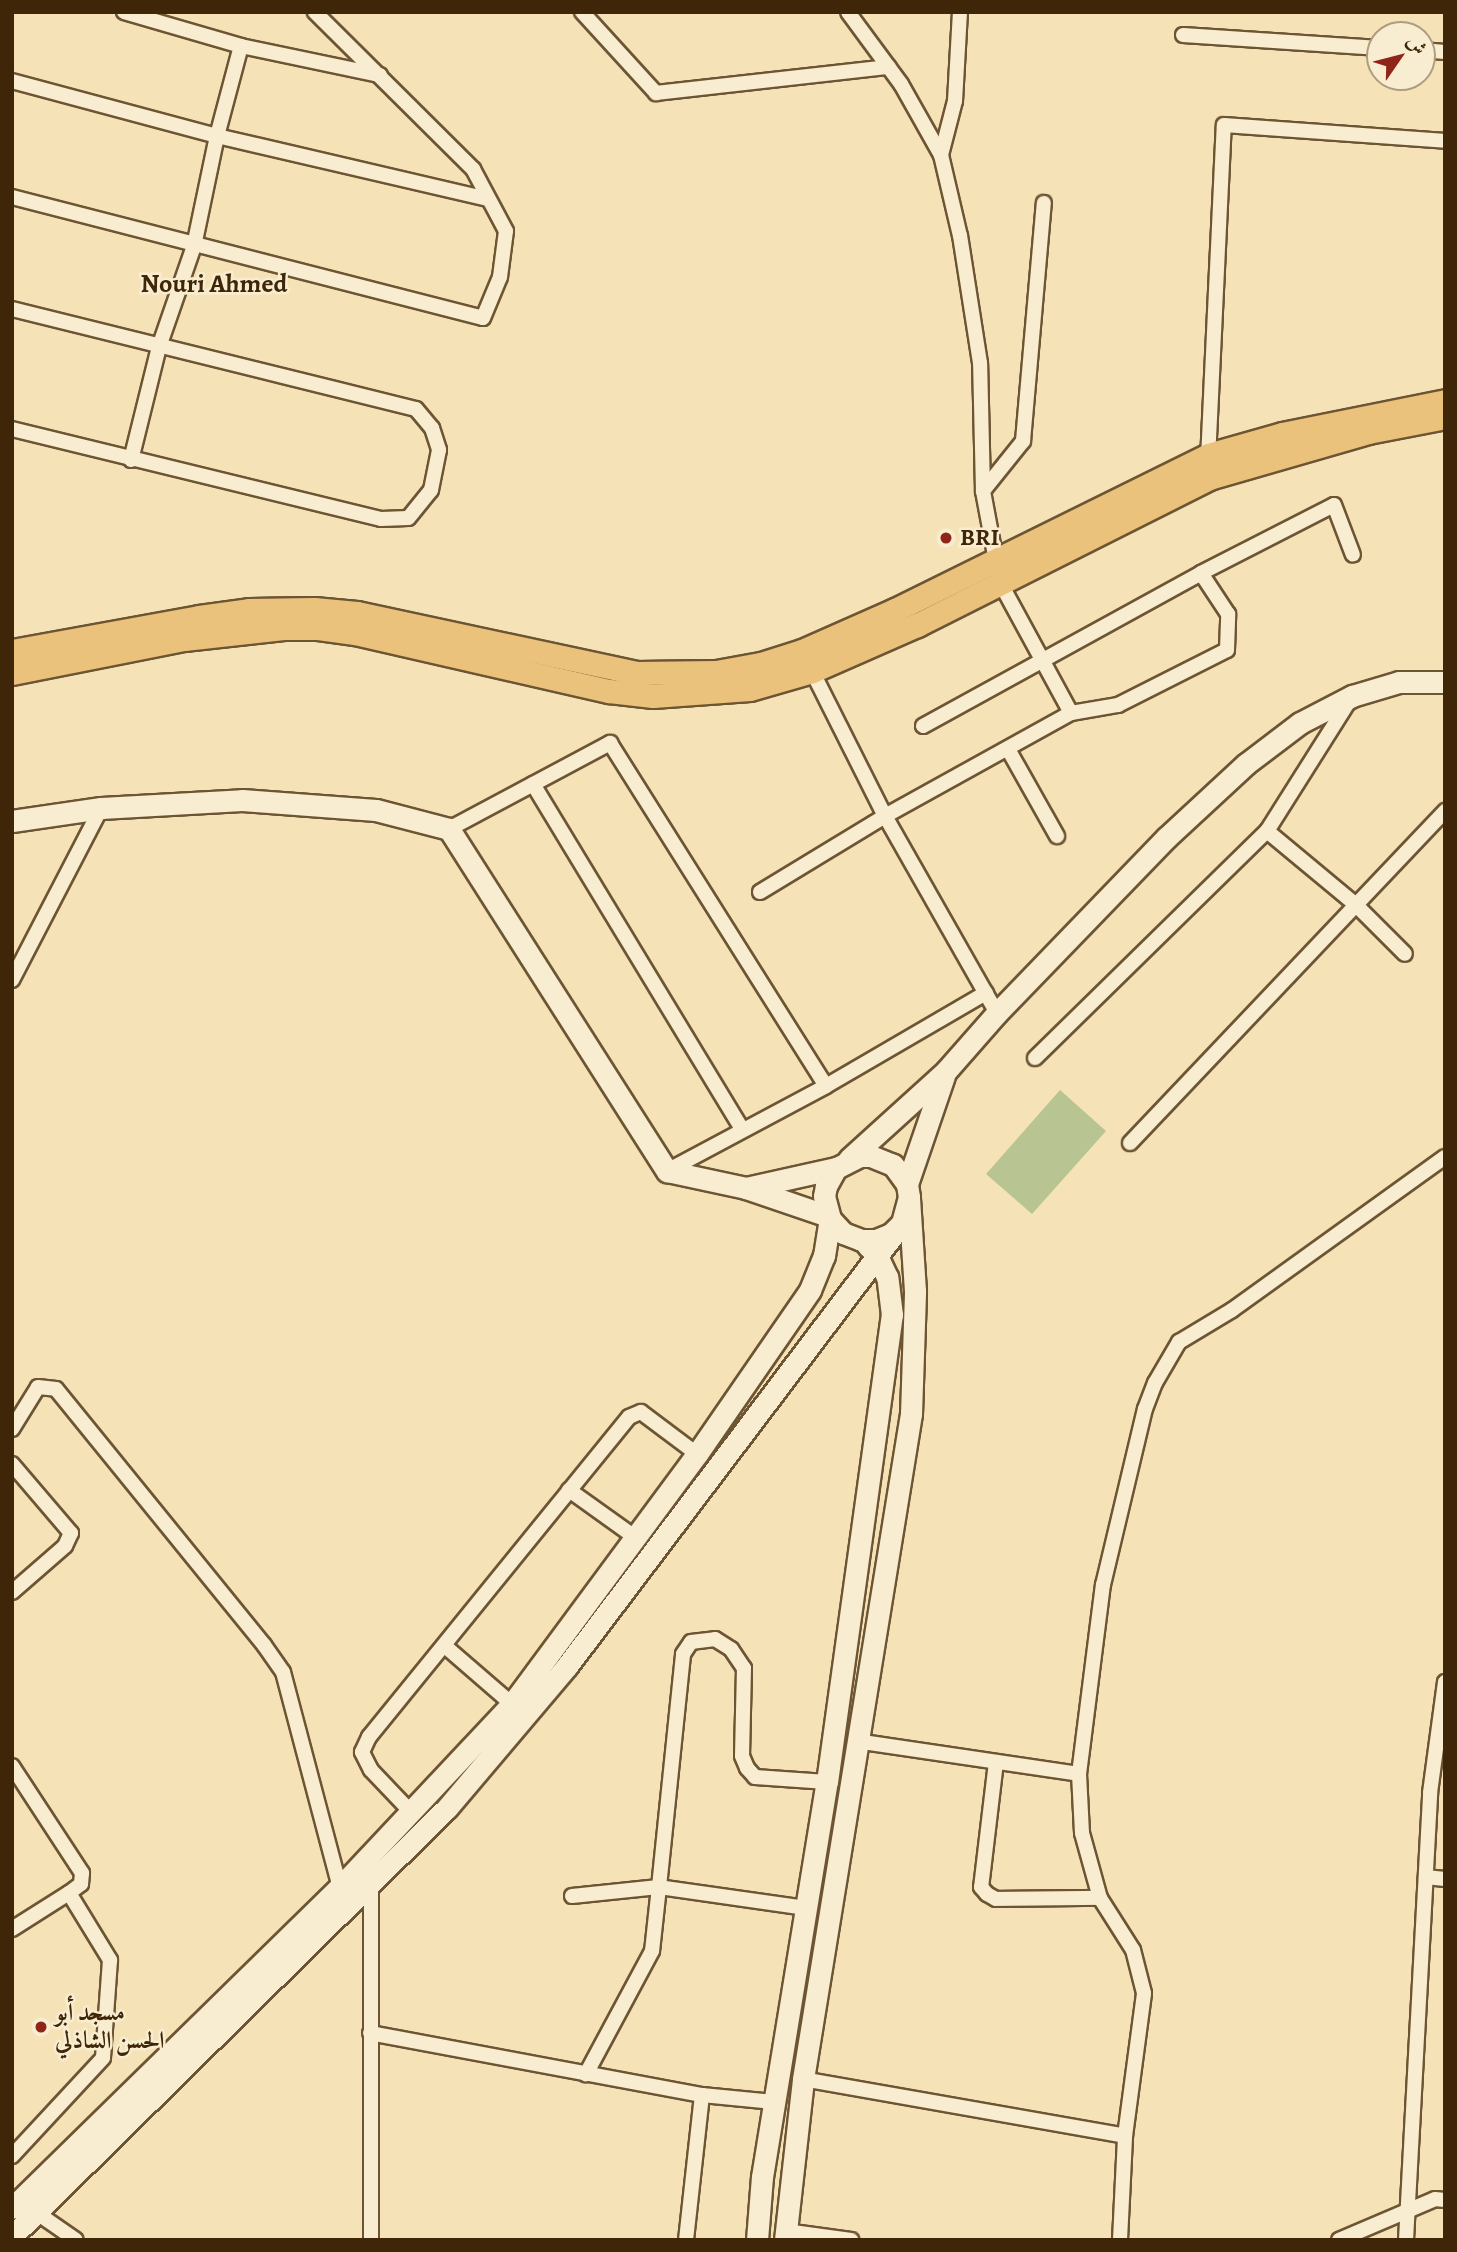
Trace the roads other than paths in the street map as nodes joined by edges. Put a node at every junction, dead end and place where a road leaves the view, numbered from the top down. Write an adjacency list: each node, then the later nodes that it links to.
1 (124, 12): 7 (street)
2 (316, 12): 10 (street)
3 (582, 12): 9 (street)
4 (848, 12): 9 (street)
5 (960, 12): 14 (street)
6 (1183, 35): 8 (street)
7 (241, 46): 10 (street); 12 (street)
8 (1366, 46)
9 (889, 67): 14 (street)
10 (380, 75): 16 (street)
11 (12, 82): 12 (street)
12 (217, 136): 16 (street); 18 (street)
13 (1445, 141): 24 (street)
14 (941, 155): 27 (street)
15 (12, 197): 18 (street)
16 (488, 199): 18 (street)
17 (1044, 204): 27 (street)
18 (194, 246): 20 (street)
19 (12, 309): 20 (street)
20 (159, 347): 25 (street); 25 (street)
21 (1445, 401): 24 (main road)
22 (1445, 417): 26 (main road)
23 (12, 429): 25 (street)
24 (1208, 455): 26 (street); 29 (main road)
25 (131, 460)
26 (1209, 478): 31 (main road)
27 (983, 491): 29 (street)
28 (1353, 555): 30 (street)
29 (997, 558): 31 (street); 32 (main road)
30 (1202, 573): 33 (street); 38 (street)
31 (1000, 582): 33 (street); 34 (main road)
32 (12, 651)
33 (1042, 663): 38 (street); 39 (street)
34 (812, 671): 35 (main road); 44 (street)
35 (12, 673)
36 (1445, 682): 37 (main road)
37 (1352, 696): 47 (street); 54 (main road)
38 (1071, 713): 40 (street)
39 (923, 726)
40 (1008, 749): 44 (street); 48 (street)
41 (533, 784): 46 (street); 57 (street); 58 (street)
42 (102, 808): 45 (main road); 46 (main road); 52 (street)
43 (1445, 811): 50 (street)
44 (885, 816): 49 (street); 53 (street)
45 (12, 821)
46 (449, 829): 62 (main road)
47 (1267, 831): 50 (street); 55 (street)
48 (1057, 836)
49 (760, 892)
50 (1356, 905): 51 (street); 59 (street)
51 (1405, 954)
52 (12, 980)
53 (986, 993): 54 (street); 57 (street)
54 (997, 1013): 56 (main road)
55 (1035, 1058)
56 (946, 1071): 61 (main road); 64 (main road)
57 (826, 1086): 58 (street)
58 (742, 1129): 62 (street)
59 (1130, 1143)
60 (1445, 1157): 80 (street)
61 (842, 1164): 63 (main road); 64 (main road); 65 (main road)
62 (667, 1171): 63 (main road)
63 (746, 1188): 65 (main road)
64 (908, 1190): 66 (main road); 77 (main road)
65 (829, 1218): 66 (main road); 68 (main road)
66 (868, 1247): 81 (main road); 85 (main road)
67 (12, 1429): 86 (street)
68 (697, 1454): 70 (street); 71 (main road)
69 (12, 1464): 72 (street)
70 (569, 1490): 71 (street); 73 (street)
71 (636, 1538): 75 (main road)
72 (12, 1592)
73 (445, 1646): 75 (street); 82 (street)
74 (1445, 1682): 76 (street)
75 (512, 1704): 82 (main road)
76 (1441, 1733): 83 (street)
77 (856, 1741): 78 (street); 95 (main road)
78 (996, 1762): 80 (street); 90 (street)
79 (12, 1766): 88 (street)
80 (1079, 1774): 90 (street)
81 (827, 1782): 87 (street); 91 (main road)
82 (411, 1812): 86 (main road)
83 (1426, 1877): 84 (street); 102 (street)
84 (1445, 1879)
85 (370, 1883): 93 (street); 103 (main road)
86 (340, 1887): 101 (main road)
87 (659, 1887): 89 (street); 91 (street); 94 (street)
88 (69, 1893): 92 (street); 99 (street)
89 (572, 1896)
90 (1100, 1898): 98 (street)
91 (806, 1908): 97 (main road)
92 (12, 1929)
93 (370, 2033): 94 (street); 107 (street)
94 (586, 2074): 96 (street)
95 (803, 2079): 98 (street); 104 (main road)
96 (702, 2095): 97 (street); 108 (street)
97 (774, 2102): 109 (main road)
98 (1125, 2136): 111 (street)
99 (12, 2155)
100 (1445, 2200): 102 (street)
101 (12, 2208)
102 (1409, 2210): 112 (street); 113 (street)
103 (37, 2213): 105 (main road); 106 (street)
104 (785, 2235): 110 (street)
105 (12, 2236)
106 (76, 2240)
107 (371, 2240)
108 (686, 2240)
109 (757, 2240)
110 (851, 2240)
111 (1120, 2240)
112 (1339, 2240)
113 (1406, 2240)

